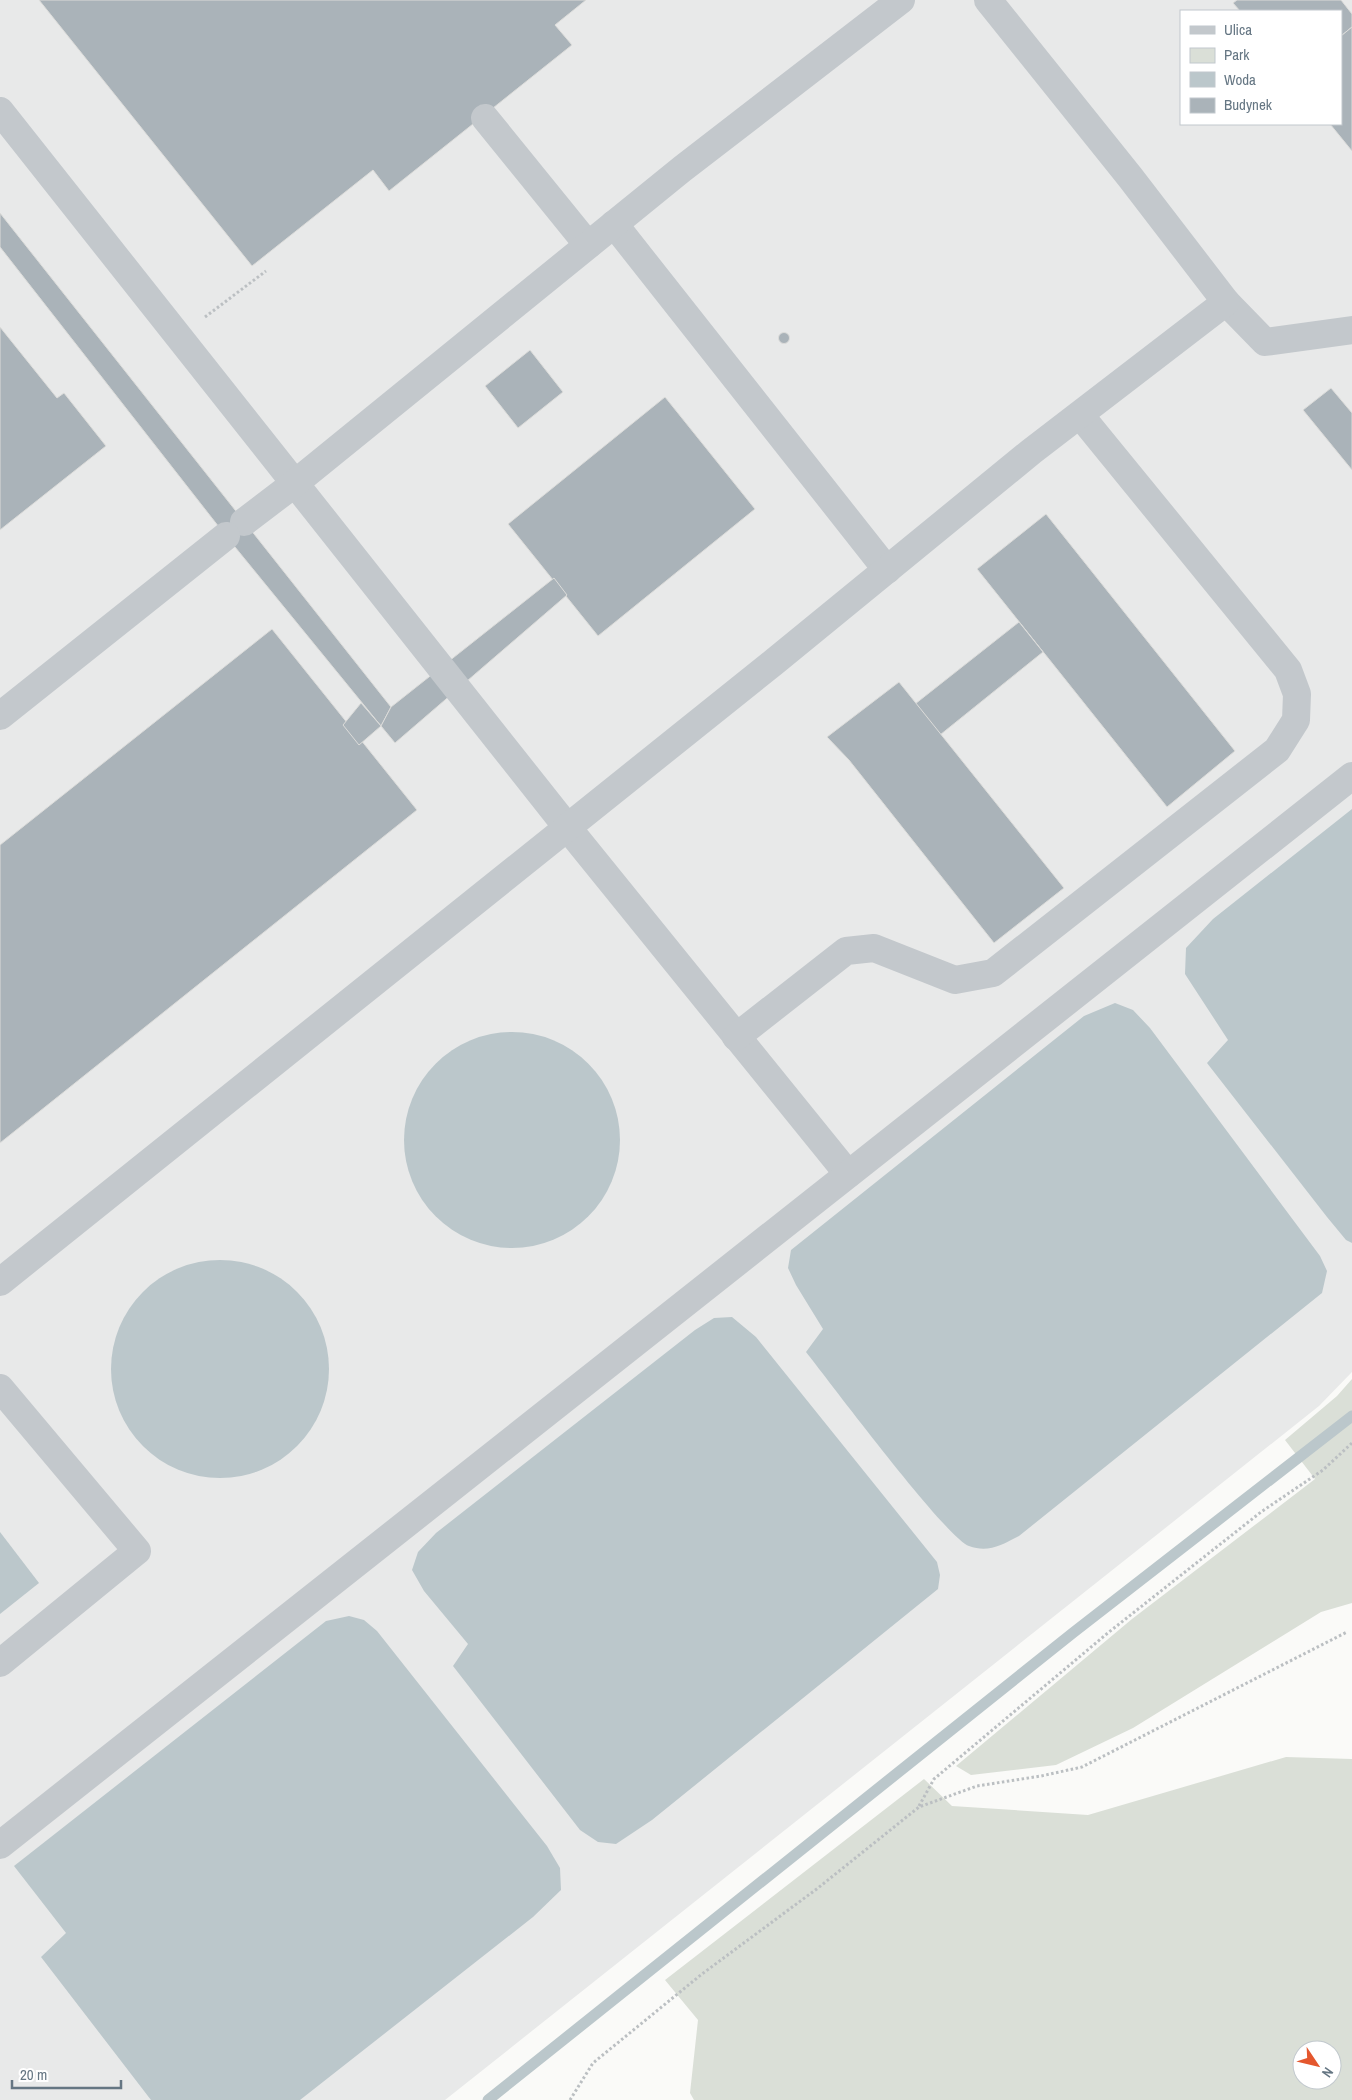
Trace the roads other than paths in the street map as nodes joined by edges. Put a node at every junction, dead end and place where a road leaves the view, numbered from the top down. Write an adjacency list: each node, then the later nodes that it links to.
1 (901, 0): 5 (lane)
2 (988, 0): 7 (lane)
3 (0, 112): 10 (lane)
4 (485, 118): 6 (lane)
5 (614, 224): 6 (lane); 11 (lane)
6 (588, 246): 10 (lane)
7 (1226, 302): 8 (lane); 9 (lane)
8 (1352, 330)
9 (1080, 415): 11 (lane); 15 (lane)
10 (294, 484): 12 (lane); 14 (lane)
11 (887, 570): 14 (lane)
12 (0, 716)
13 (1352, 776): 16 (lane)
14 (567, 827): 15 (lane); 17 (lane)
15 (736, 1037): 16 (lane)
16 (848, 1174): 20 (lane)
17 (0, 1282)
18 (0, 1388): 19 (lane)
19 (0, 1662)
20 (0, 1845)

